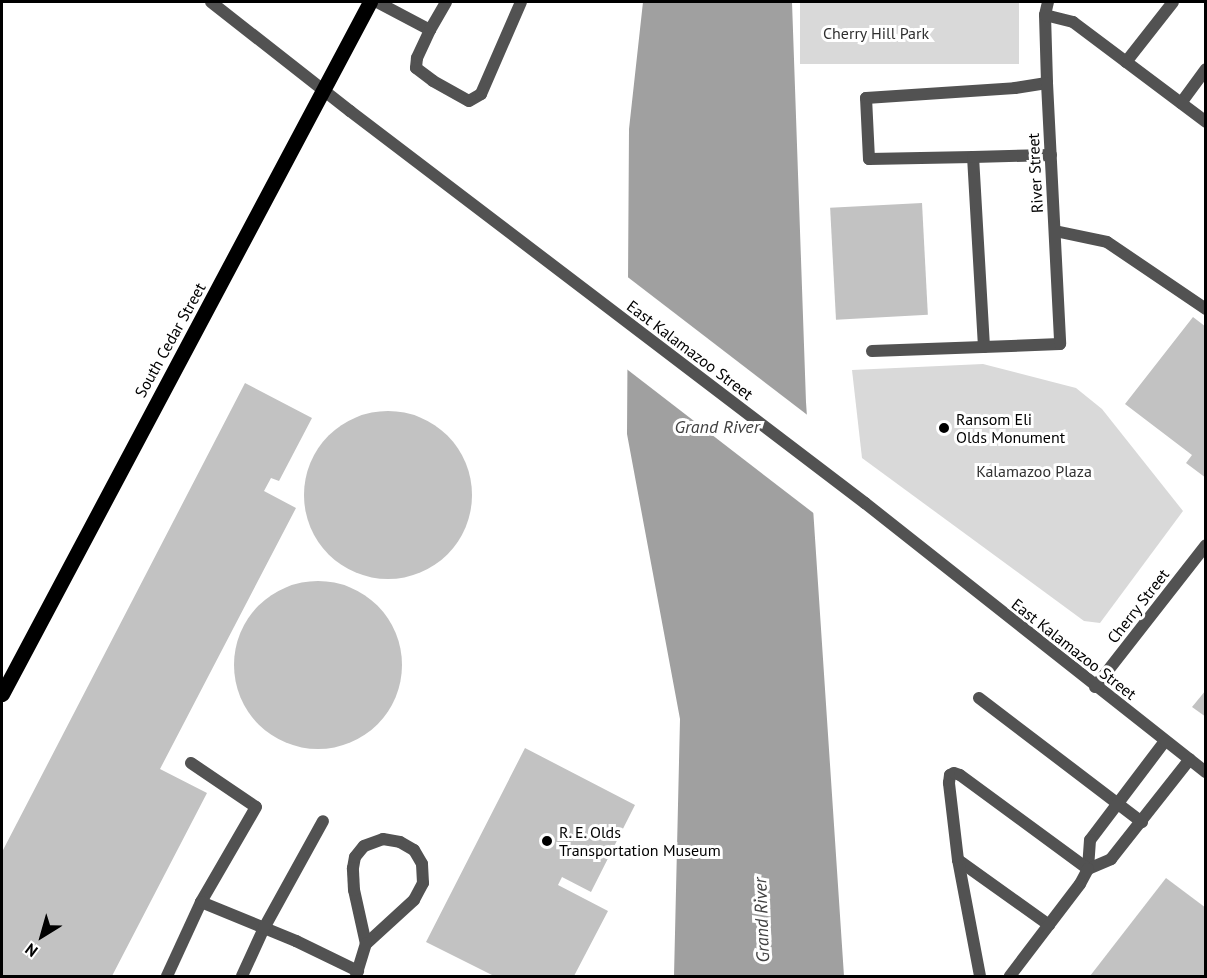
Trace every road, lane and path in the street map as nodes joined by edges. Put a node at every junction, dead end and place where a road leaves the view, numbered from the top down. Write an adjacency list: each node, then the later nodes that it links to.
1 (211, 2): 13 (street, East Kalamazoo Street)
2 (370, 2): 13 (main road, South Cedar Street)
3 (377, 2): 9 (street)
4 (446, 2): 9 (street)
5 (521, 2): 9 (street)
6 (1048, 2): 8 (street, River Street)
7 (1173, 2): 10 (street)
8 (1045, 15): 10 (street); 12 (street, River Street)
9 (430, 30)
10 (1126, 62): 14 (street)
11 (1206, 69): 14 (street)
12 (1047, 83): 16 (street, River Street); 17 (street)
13 (325, 91): 23 (street, East Kalamazoo Street); 24 (main road, South Cedar Street)
14 (1180, 103): 15 (street)
15 (1206, 122)
16 (1051, 155): 17 (street); 18 (street, River Street)
17 (973, 157): 20 (street)
18 (1054, 231): 19 (street); 20 (street, River Street)
19 (1206, 309)
20 (984, 347): 21 (street)
21 (872, 351)
22 (1206, 545): 23 (street, Cherry Street)
23 (1095, 687): 26 (street, East Kalamazoo Street)
24 (2, 694)
25 (979, 698): 30 (street)
26 (1165, 741): 27 (street, East Kalamazoo Street); 30 (street)
27 (1190, 759): 29 (street, East Kalamazoo Street); 32 (street)
28 (191, 763): 35 (street)
29 (1206, 772)
30 (1117, 802): 32 (street); 34 (street)
31 (323, 821): 37 (street)
32 (1142, 822): 34 (street)
33 (958, 860): 34 (street); 36 (street); 42 (street)
34 (1088, 869): 36 (street)
35 (201, 902): 37 (street); 40 (street)
36 (1049, 925): 43 (street)
37 (264, 928): 39 (street); 41 (street)
38 (366, 944): 38 (street); 39 (street)
39 (357, 974)
40 (167, 976)
41 (242, 976)
42 (980, 976)
43 (1010, 976)

